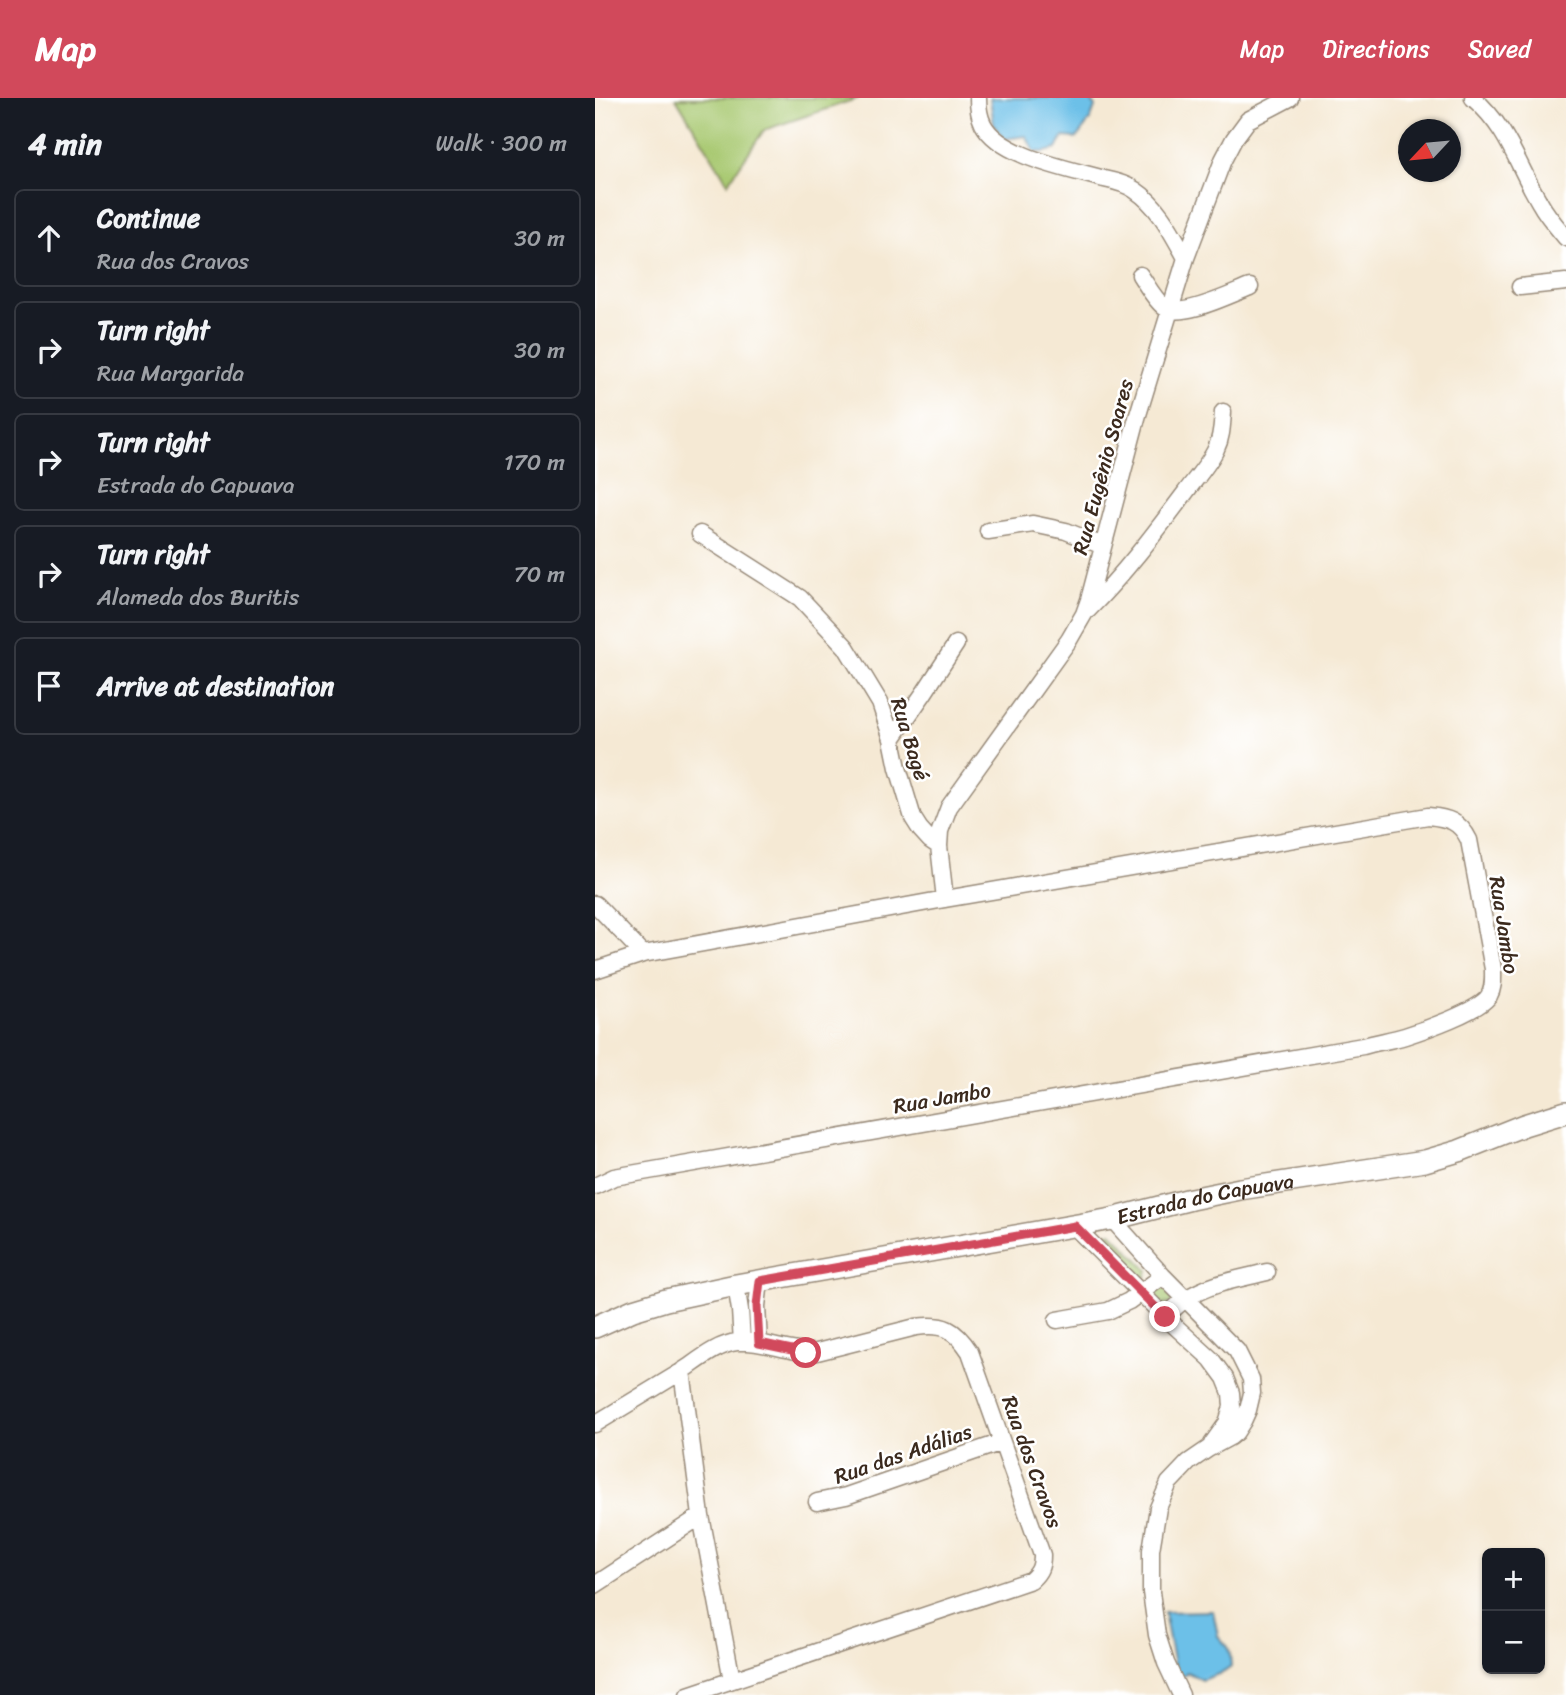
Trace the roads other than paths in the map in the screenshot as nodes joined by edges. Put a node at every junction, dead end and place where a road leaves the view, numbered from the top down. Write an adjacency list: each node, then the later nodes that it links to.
1 (978, 98): 5 (street)
2 (1290, 98): 5 (street, Rua Eugênio Soares)
3 (1473, 98): 4 (street)
4 (1566, 238)
5 (1186, 258): 10 (street, Rua Eugênio Soares)
6 (1140, 275): 10 (street)
7 (1566, 282): 9 (street)
8 (1250, 287): 10 (street)
9 (1520, 287)
10 (1171, 311): 14 (street, Rua Eugênio Soares)
11 (1223, 412): 15 (street)
12 (988, 531): 14 (street)
13 (700, 534): 17 (street, Rua Bagé)
14 (1103, 547): 15 (street, Rua Eugênio Soares)
15 (1084, 614): 18 (street, Rua Eugênio Soares)
16 (956, 644): 17 (street)
17 (892, 739): 18 (street, Rua Bagé)
18 (939, 846): 19 (street)
19 (945, 899): 21 (street, Rua Jambo); 24 (street, Rua Jambo)
20 (595, 904): 21 (street)
21 (643, 954): 22 (street, Rua Jambo)
22 (595, 970)
23 (1566, 1112): 25 (main road, Estrada do Capuava)
24 (595, 1186)
25 (1112, 1219): 26 (main road, Estrada do Capuava); 28 (street)
26 (1075, 1226): 29 (main road, Estrada do Capuava); 31 (street)
27 (1267, 1272): 32 (street)
28 (1163, 1276): 31 (street); 32 (street)
29 (760, 1281): 30 (main road, Estrada do Capuava); 38 (street)
30 (736, 1284): 36 (main road, Estrada do Capuava); 38 (street)
31 (1141, 1293): 33 (street); 35 (street)
32 (1186, 1299): 33 (street); 34 (street)
33 (1165, 1317): 37 (street)
34 (1203, 1317): 37 (street); 42 (street)
35 (1057, 1320)
36 (595, 1327)
37 (1183, 1334): 42 (street)
38 (751, 1343): 39 (street); 41 (street, Rua dos Cravos)
39 (682, 1371): 40 (street); 44 (street)
40 (595, 1424)
41 (1002, 1442): 43 (street, Rua das Adálias); 46 (street, Rua dos Cravos)
42 (1208, 1449): 48 (street)
43 (817, 1502)
44 (701, 1516): 45 (street); 46 (street)
45 (595, 1585)
46 (732, 1680): 47 (street, Rua dos Cravos)
47 (688, 1695)
48 (1181, 1695)

